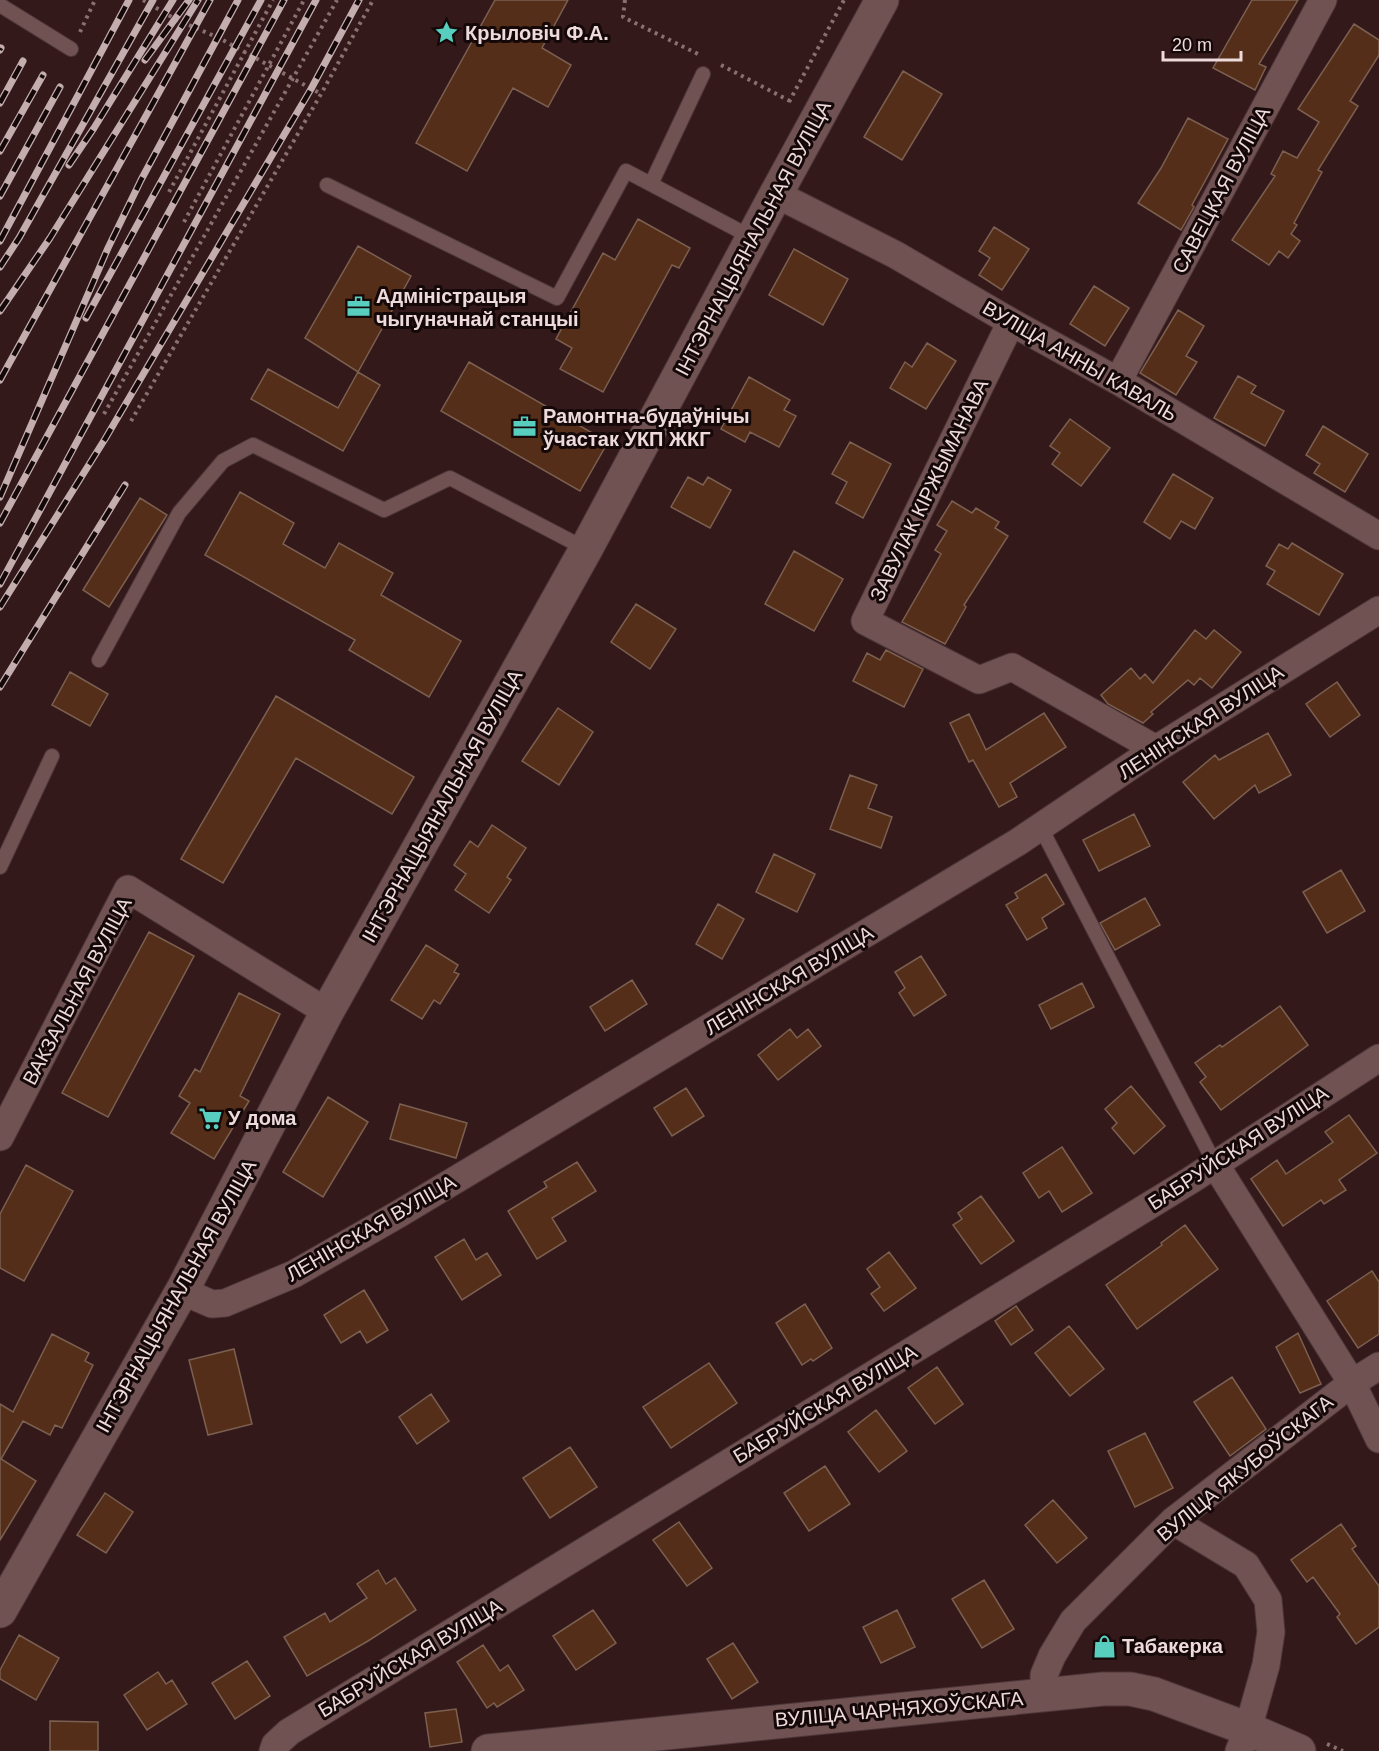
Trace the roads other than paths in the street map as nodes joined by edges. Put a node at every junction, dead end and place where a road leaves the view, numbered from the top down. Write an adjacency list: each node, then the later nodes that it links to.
1 (882, 0): 8 (street, ІНТЭРНАЦЫЯНАЛЬНАЯ ВУЛІЦА)
2 (1323, 0): 11 (street, САВЕЦКАЯ ВУЛІЦА)
3 (0, 5): 4 (lane)
4 (71, 49)
5 (703, 74): 6 (lane)
6 (651, 184): 7 (lane); 9 (lane)
7 (327, 185)
8 (776, 194): 9 (street, ІНТЭРНАЦЫЯНАЛЬНАЯ ВУЛІЦА); 10 (street, ВУЛІЦА АННЫ КАВАЛЬ)
9 (753, 238): 13 (street, ІНТЭРНАЦЫЯНАЛЬНАЯ ВУЛІЦА)
10 (1011, 322): 11 (street, ВУЛІЦА АННЫ КАВАЛЬ); 16 (street, ЗАВУЛАК КІРЖЫМАНАВА)
11 (1118, 381): 12 (street, ВУЛІЦА АННЫ КАВАЛЬ)
12 (1379, 536)
13 (586, 549): 15 (lane); 20 (street, ІНТЭРНАЦЫЯНАЛЬНАЯ ВУЛІЦА)
14 (1379, 610): 16 (street, ЛЕНІНСКАЯ ВУЛІЦА)
15 (99, 660)
16 (1156, 749): 18 (street, ЛЕНІНСКАЯ ВУЛІЦА)
17 (52, 756): 19 (lane)
18 (1041, 828): 23 (lane); 24 (street, ЛЕНІНСКАЯ ВУЛІЦА)
19 (0, 867)
20 (327, 1012): 22 (street, ВАКЗАЛЬНАЯ ВУЛІЦА); 24 (street, ІНТЭРНАЦЫЯНАЛЬНАЯ ВУЛІЦА)
21 (1379, 1058): 23 (street, БАБРУЙСКАЯ ВУЛІЦА)
22 (0, 1137)
23 (1215, 1164): 26 (street); 32 (street, БАБРУЙСКАЯ ВУЛІЦА)
24 (182, 1291): 29 (street, ІНТЭРНАЦЫЯНАЛЬНАЯ ВУЛІЦА)
25 (1379, 1366): 26 (street, ВУЛІЦА ЯКУБОЎСКАГА)
26 (1352, 1383): 27 (street); 28 (street, ВУЛІЦА ЯКУБОЎСКАГА)
27 (1379, 1439)
28 (1173, 1521): 30 (street, ВУЛІЦА ЯКУБОЎСКАГА); 31 (street)
29 (0, 1611)
30 (1044, 1695): 31 (street, ВУЛІЦА ЧАРНЯХОЎСКАГА); 33 (street, ВУЛІЦА ЧАРНЯХОЎСКАГА)
31 (1243, 1740): 34 (street, ВУЛІЦА ЧАРНЯХОЎСКАГА)
32 (273, 1751)
33 (488, 1751)
34 (1299, 1751)

